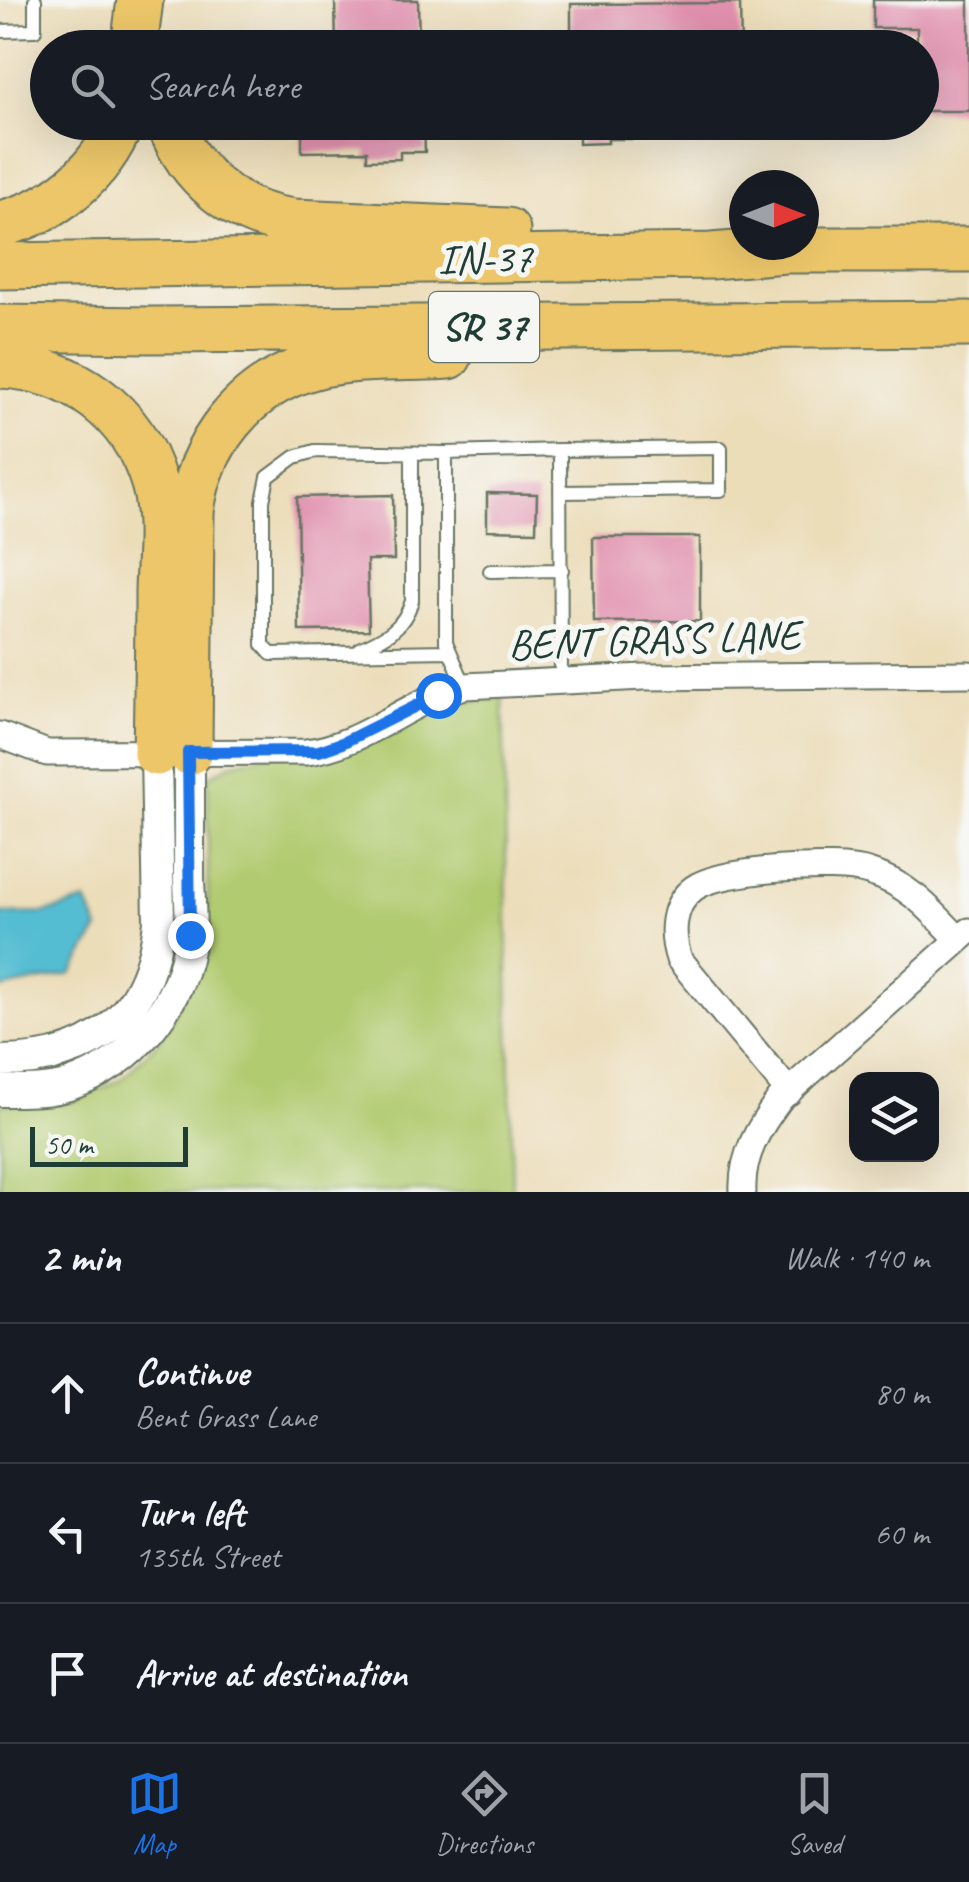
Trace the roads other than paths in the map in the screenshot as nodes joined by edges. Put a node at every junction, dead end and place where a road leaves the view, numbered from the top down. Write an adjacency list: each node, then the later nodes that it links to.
1 (35, 0): 5 (lane)
2 (140, 0): 6 (highway)
3 (163, 0): 7 (highway)
4 (30, 30): 8 (lane)
5 (35, 30)
6 (136, 30)
7 (159, 30)
8 (0, 31)
9 (112, 140): 11 (highway)
10 (177, 140): 12 (highway)
11 (0, 224)
12 (729, 244)
13 (819, 247): 14 (highway, IN-37 / SR 37)
14 (969, 250)
15 (729, 252): 16 (highway, IN-37 / SR 37)
16 (0, 266)
17 (969, 324): 18 (highway, IN-37 / SR 37)
18 (809, 326): 19 (highway, IN-37 / SR 37); 33 (highway)
19 (0, 328)
20 (0, 365): 33 (highway)
21 (560, 450): 23 (lane); 24 (lane); 24 (lane)
22 (412, 453): 23 (lane); 28 (lane); 28 (lane)
23 (446, 453): 27 (lane)
24 (562, 492): 26 (lane)
25 (490, 570): 26 (lane)
26 (562, 570): 30 (lane)
27 (450, 651): 28 (lane); 31 (lane)
28 (354, 652)
29 (969, 674): 30 (street, BENT GRASS LANE)
30 (561, 681): 31 (street, BENT GRASS LANE)
31 (464, 686): 33 (street, BENT GRASS LANE)
32 (0, 735): 33 (street, BENT GRASS LANE)
33 (172, 753): 35 (street); 36 (street)
34 (964, 936): 37 (street); 37 (street)
35 (0, 1061)
36 (0, 1091)
37 (789, 1092): 38 (street)
38 (742, 1192)

